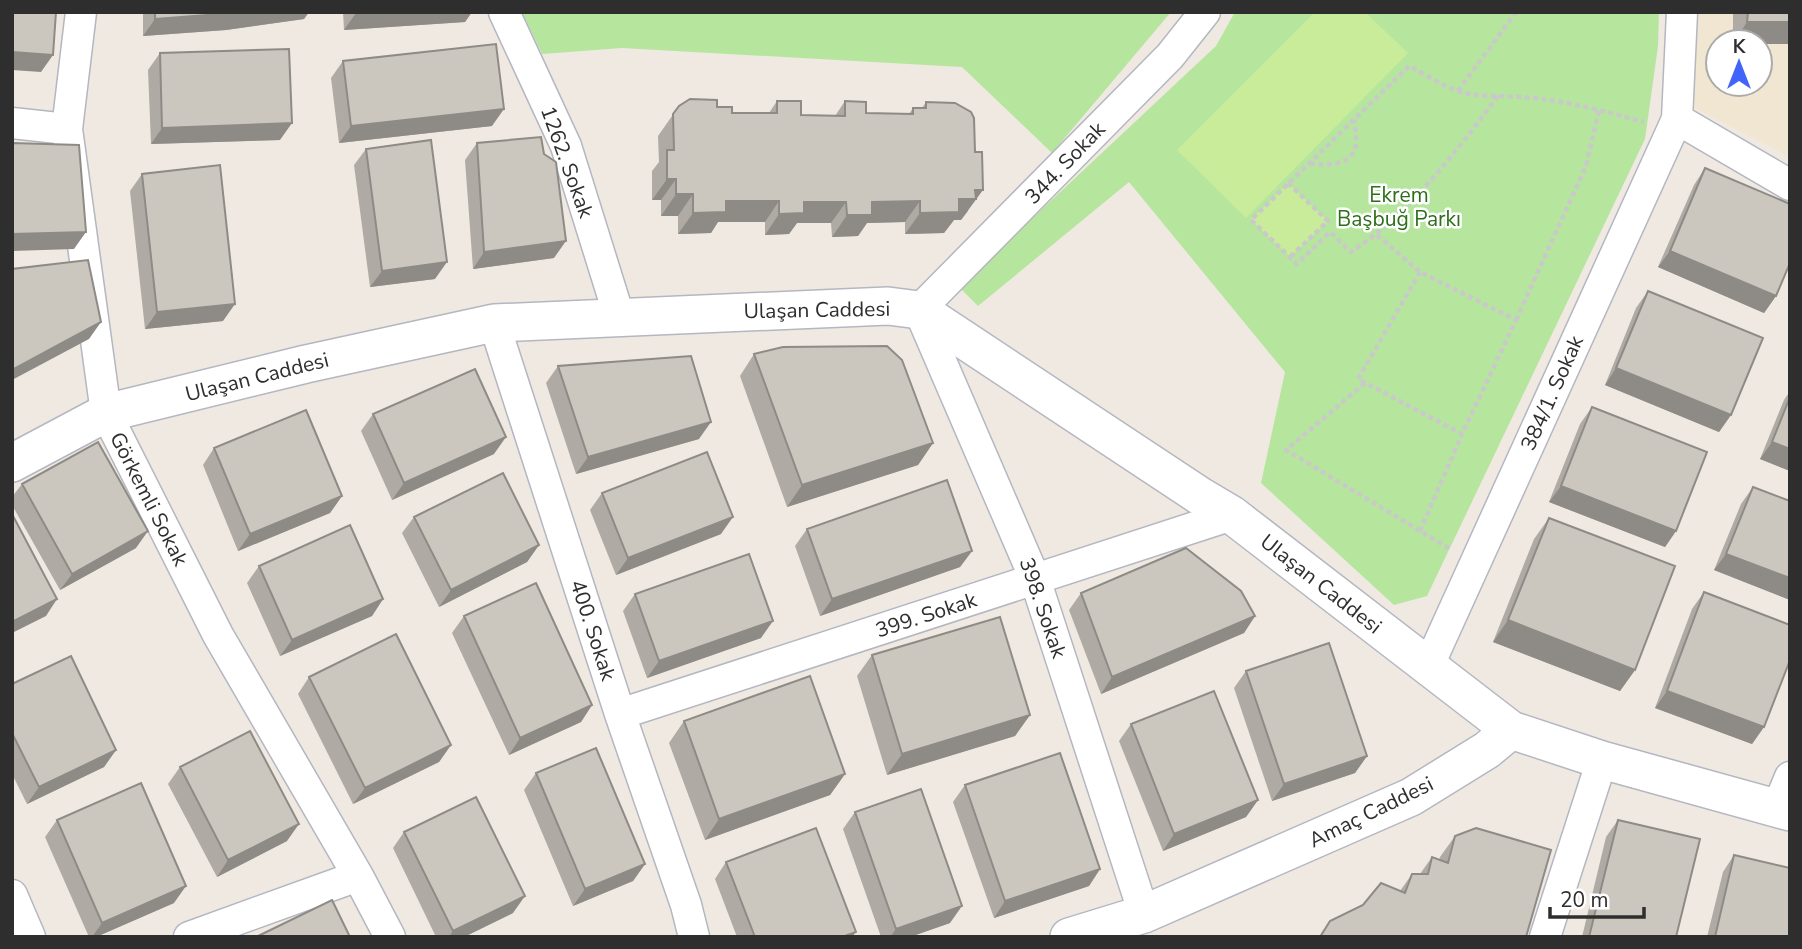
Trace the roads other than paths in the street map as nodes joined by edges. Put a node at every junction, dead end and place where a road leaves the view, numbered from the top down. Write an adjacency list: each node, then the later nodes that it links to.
1 (81, 12): 7 (street, Görkemli Sokak)
2 (504, 12): 10 (street, 1262. Sokak)
3 (1205, 12): 9 (street, 344. Sokak)
4 (1682, 12): 6 (street)
5 (12, 123): 7 (street)
6 (1674, 124): 8 (street); 16 (street, 384/1. Sokak)
7 (67, 129): 12 (street, Görkemli Sokak)
8 (1790, 185)
9 (919, 310): 10 (street, Ulaşan Caddesi); 14 (street, Ulaşan Caddesi); 15 (street, 398. Sokak)
10 (619, 316): 11 (street, Ulaşan Caddesi)
11 (494, 323): 12 (street, Ulaşan Caddesi); 17 (street, 400. Sokak)
12 (106, 414): 13 (street, Ulaşan Caddesi); 21 (street, Görkemli Sokak)
13 (12, 463)
14 (1232, 515): 15 (street, 399. Sokak); 16 (street, Ulaşan Caddesi)
15 (1035, 579): 17 (street, 399. Sokak); 23 (street, 398. Sokak)
16 (1428, 667): 18 (street, Ulaşan Caddesi)
17 (620, 714): 27 (street, 400. Sokak)
18 (1511, 730): 19 (street); 23 (street, Amaç Caddesi)
19 (1602, 760): 20 (street); 29 (street)
20 (1785, 799)
21 (358, 876): 25 (street); 26 (street, Görkemli Sokak)
22 (12, 895): 24 (street)
23 (1144, 914): 28 (street, Amaç Caddesi)
24 (30, 937)
25 (189, 937)
26 (390, 937)
27 (694, 937)
28 (1069, 937)
29 (1545, 937)

